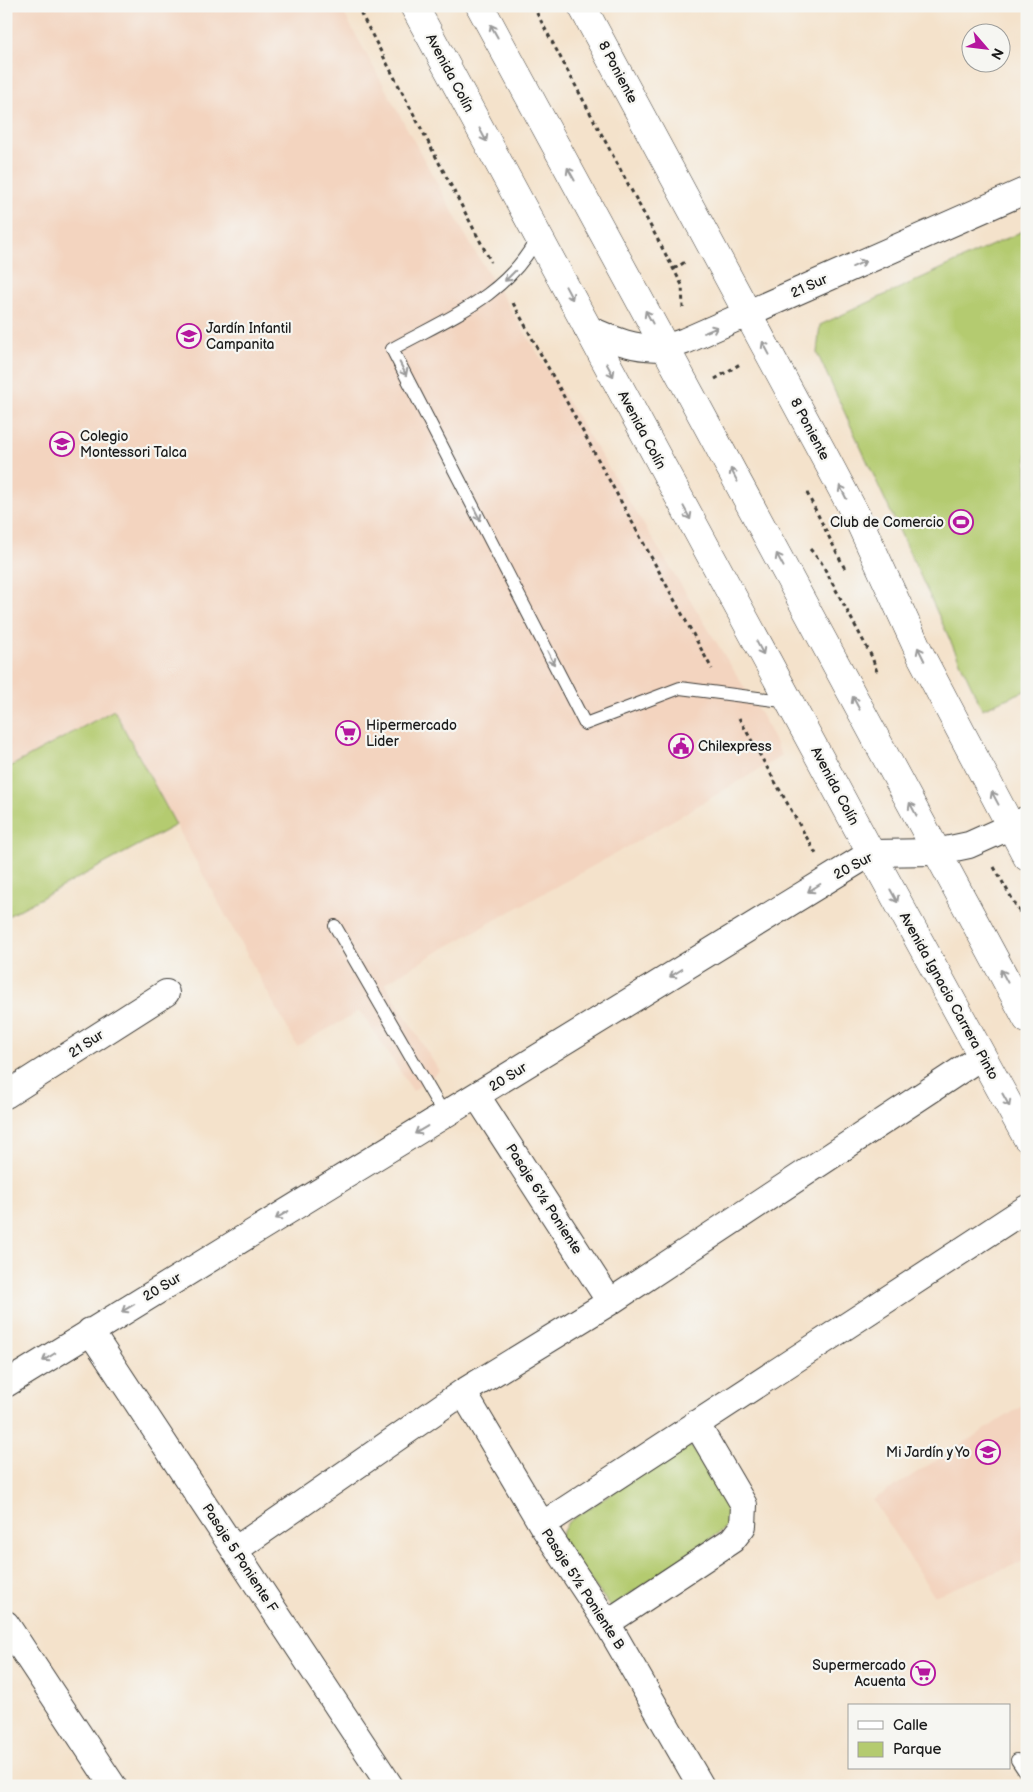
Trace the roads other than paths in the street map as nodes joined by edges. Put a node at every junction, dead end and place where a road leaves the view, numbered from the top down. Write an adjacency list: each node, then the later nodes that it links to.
1 (414, 6): 5 (main road, Avenida Colín, one-way to 5)
2 (480, 6): 8 (main road, one-way to 2)
3 (582, 6): 6 (main road, 8 Poniente)
4 (1027, 190): 6 (street, 21 Sur, one-way to 4)
5 (538, 236): 7 (main road, Avenida Colín, one-way to 7); 9 (lane, one-way to 9)
6 (748, 313): 8 (street, 21 Sur, one-way to 6); 10 (main road, 8 Poniente, one-way to 6)
7 (587, 328): 8 (street, 21 Sur); 9 (main road, Avenida Colín, one-way to 9)
8 (675, 344): 11 (main road, one-way to 8)
9 (790, 702): 12 (main road, Avenida Colín)
10 (1018, 822): 11 (street, 20 Sur); 13 (main road, 8 Poniente)
11 (936, 852): 12 (street, 20 Sur); 16 (main road, one-way to 11)
12 (871, 853): 17 (main road, Avenida Ignacio Carrera Pinto, one-way to 17); 19 (street, 20 Sur, one-way to 19)
13 (1027, 857)
14 (335, 926): 20 (lane)
15 (166, 993): 18 (street, 21 Sur)
16 (1027, 1019)
17 (982, 1056): 21 (main road, Avenida Ignacio Carrera Pinto, one-way to 21); 23 (street)
18 (6, 1095)
19 (477, 1096): 20 (street, 20 Sur); 23 (street, Pasaje 6½ Poniente)
20 (445, 1116): 24 (street, 20 Sur, one-way to 24)
21 (1027, 1138)
22 (1027, 1208): 27 (street)
23 (610, 1302): 26 (street)
24 (90, 1331): 25 (street, 20 Sur, one-way to 25); 29 (street, Pasaje 5 Poniente F)
25 (6, 1384)
26 (463, 1392): 28 (street, Pasaje 5½ Poniente B); 29 (street)
27 (696, 1423): 28 (street); 30 (street)
28 (542, 1525): 30 (street, Pasaje 5½ Poniente B)
29 (235, 1550): 35 (street, Pasaje 5 Poniente F)
30 (607, 1623): 36 (street, Pasaje 5½ Poniente B)
31 (6, 1624): 34 (street)
32 (1017, 1760): 33 (lane)
33 (1027, 1775)
34 (113, 1786)
35 (390, 1786)
36 (701, 1786)

